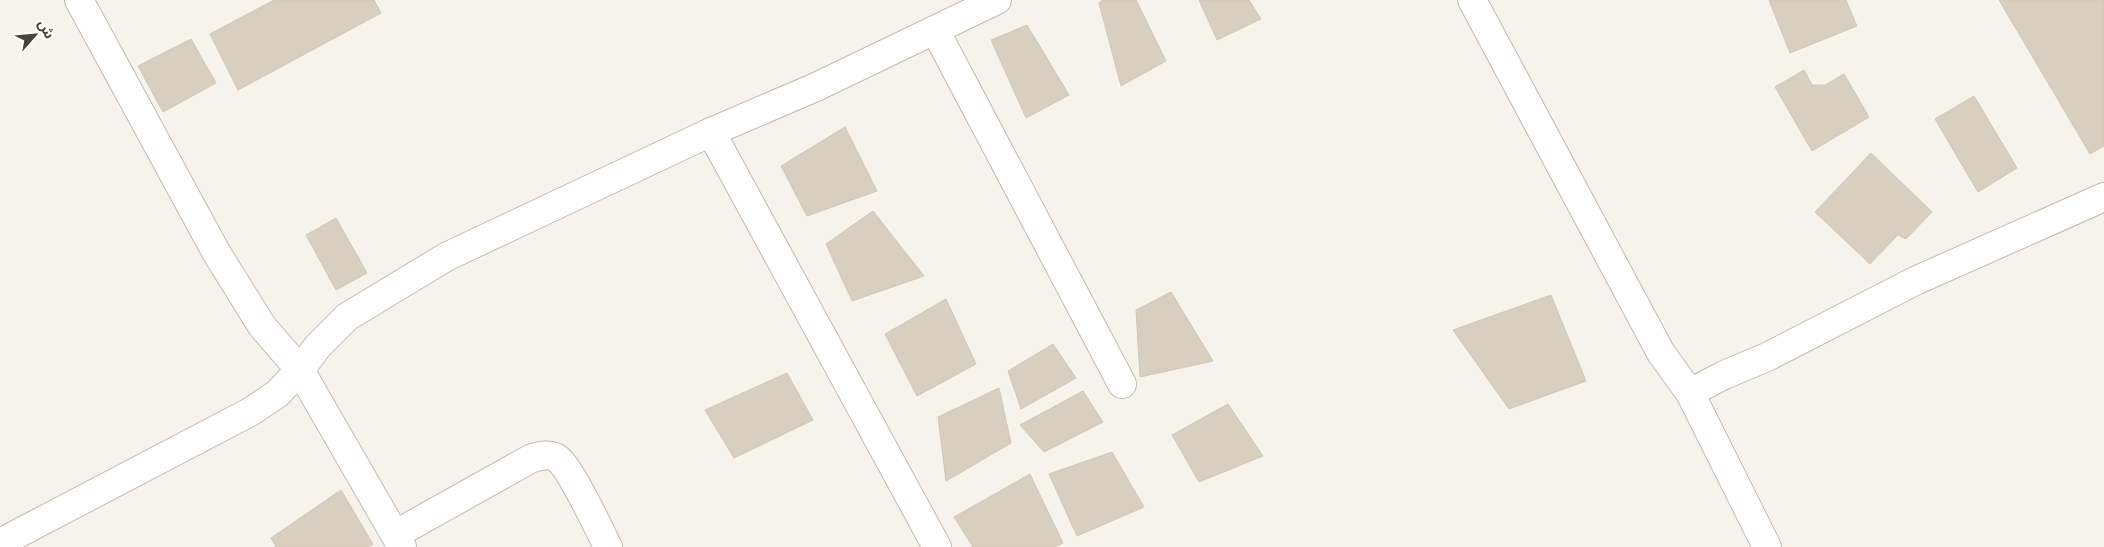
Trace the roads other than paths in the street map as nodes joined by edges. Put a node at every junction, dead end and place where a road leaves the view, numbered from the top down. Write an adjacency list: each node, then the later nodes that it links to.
1 (79, 0): 7 (street)
2 (997, 0): 4 (street)
3 (1472, 0): 9 (street)
4 (935, 30): 5 (street); 8 (street)
5 (711, 132): 7 (street); 13 (street)
6 (2104, 197): 9 (street)
7 (300, 370): 10 (street); 11 (street)
8 (1122, 384)
9 (1690, 393): 14 (street)
10 (399, 540): 12 (street)
11 (0, 542)
12 (608, 547)
13 (937, 547)
14 (1767, 547)

